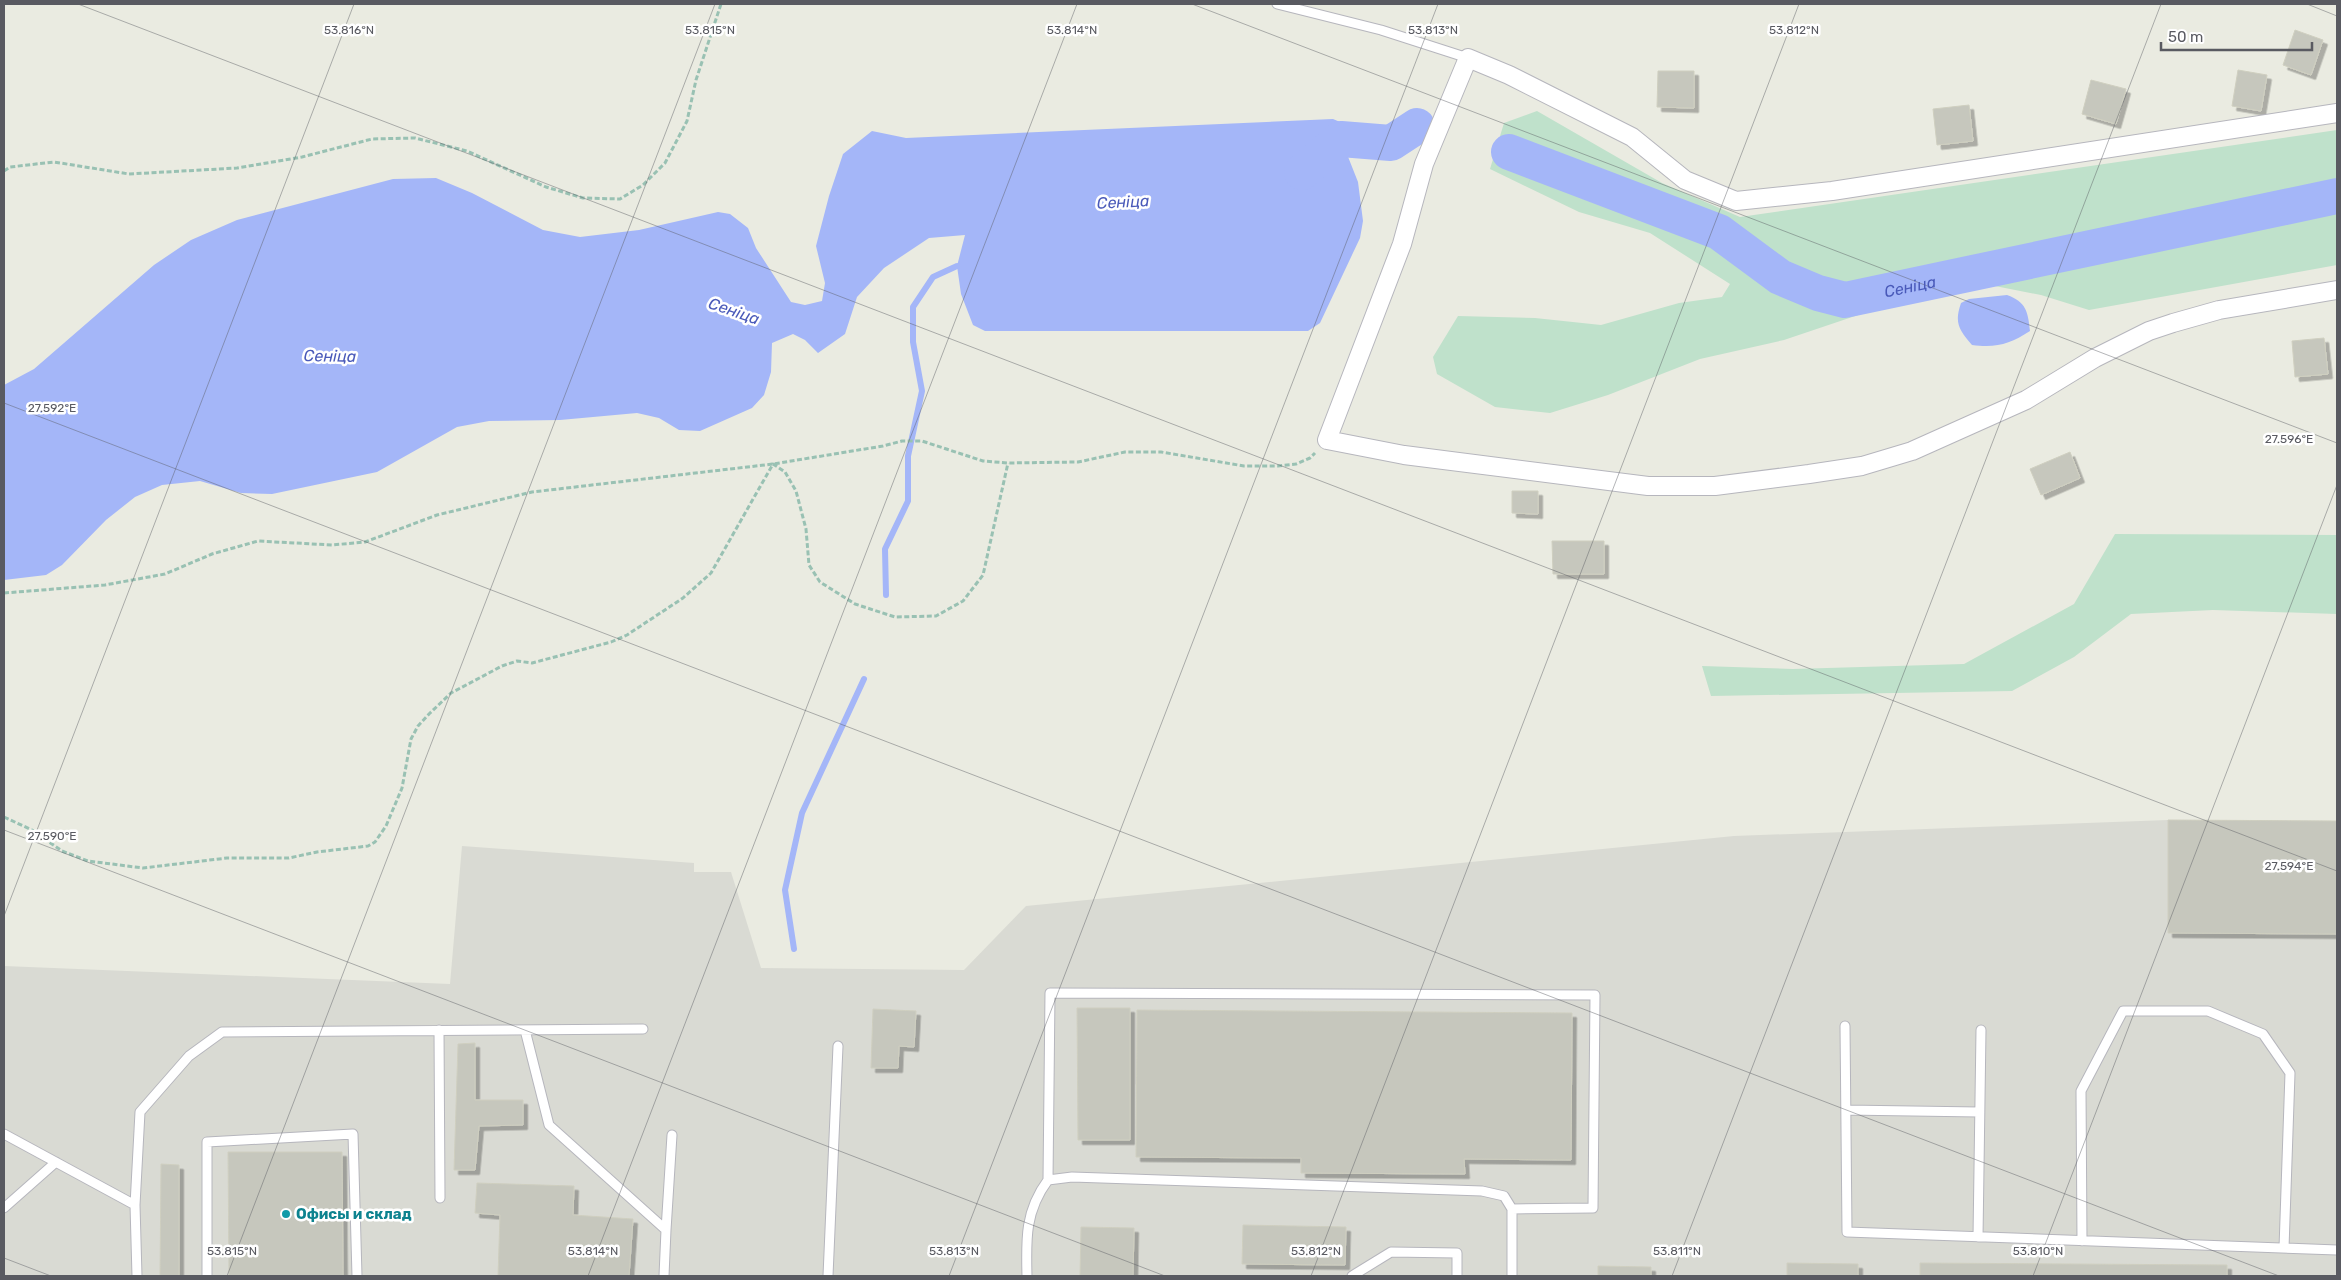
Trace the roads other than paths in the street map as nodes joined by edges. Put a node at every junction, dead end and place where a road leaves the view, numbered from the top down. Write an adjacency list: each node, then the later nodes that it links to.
1 (1277, 4): 2 (lane)
2 (1468, 58): 3 (street); 4 (street)
3 (2337, 113)
4 (2337, 290)
5 (1845, 1026): 11 (lane)
6 (642, 1029): 8 (lane)
7 (438, 1030): 8 (lane); 17 (lane); 18 (lane)
8 (525, 1030): 21 (lane)
9 (1981, 1030): 12 (lane)
10 (838, 1046): 30 (lane)
11 (1846, 1110): 12 (lane); 22 (lane)
12 (1979, 1112): 22 (lane)
13 (4, 1134): 15 (lane)
14 (672, 1135): 21 (lane)
15 (56, 1162): 18 (lane); 19 (lane)
16 (1048, 1180): 20 (lane); 20 (lane); 31 (lane)
17 (440, 1198)
18 (135, 1205): 26 (lane)
19 (4, 1208)
20 (1512, 1209): 34 (lane)
21 (666, 1230): 29 (lane)
22 (1978, 1237): 23 (lane)
23 (2082, 1241): 24 (lane); 24 (lane)
24 (2284, 1248): 25 (lane)
25 (2337, 1250)
26 (137, 1276)
27 (207, 1276): 28 (lane)
28 (357, 1276)
29 (664, 1276)
30 (828, 1276)
31 (1027, 1276)
32 (1352, 1276): 33 (lane)
33 (1457, 1276)
34 (1512, 1276)

